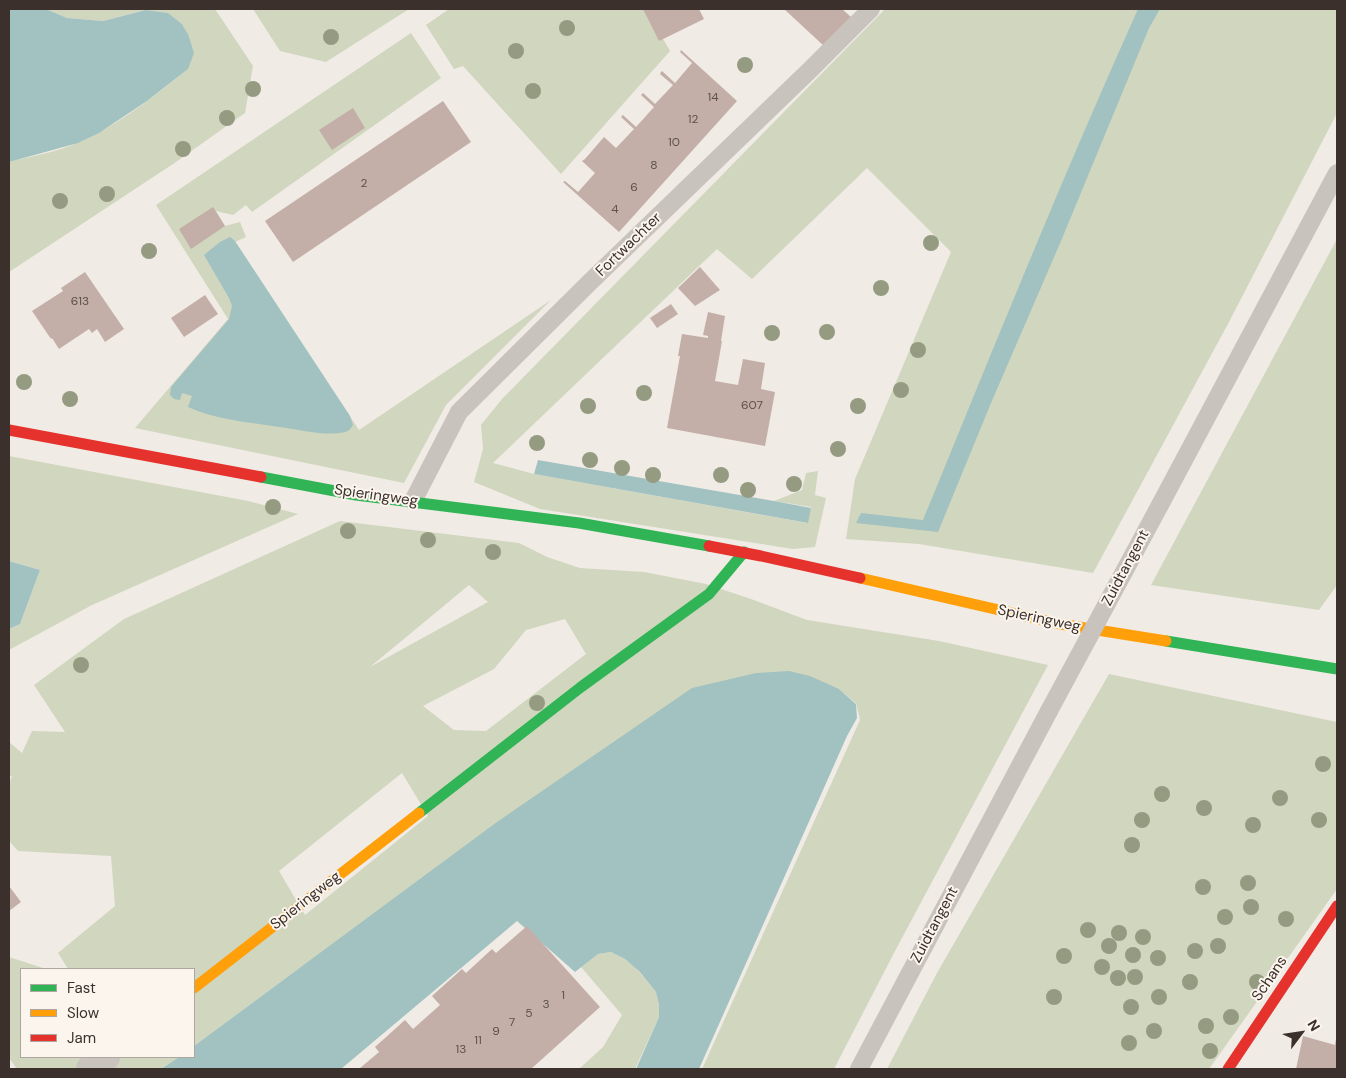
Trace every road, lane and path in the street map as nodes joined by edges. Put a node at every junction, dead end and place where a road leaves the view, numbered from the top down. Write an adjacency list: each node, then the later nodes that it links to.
1 (871, 9): 4 (lane, Fortwachter)
2 (1337, 174): 11 (lane, Zuidtangent, bridge)
3 (9, 430): 4 (street, Spieringweg)
4 (413, 501): 5 (street, Spieringweg)
5 (744, 552): 6 (street, Spieringweg); 8 (street, Spieringweg)
6 (1337, 669)
7 (1337, 906): 12 (street, Schans)
8 (195, 987)
9 (105, 1058): 10 (street)
10 (90, 1069)
11 (859, 1069)
12 (1228, 1069)

